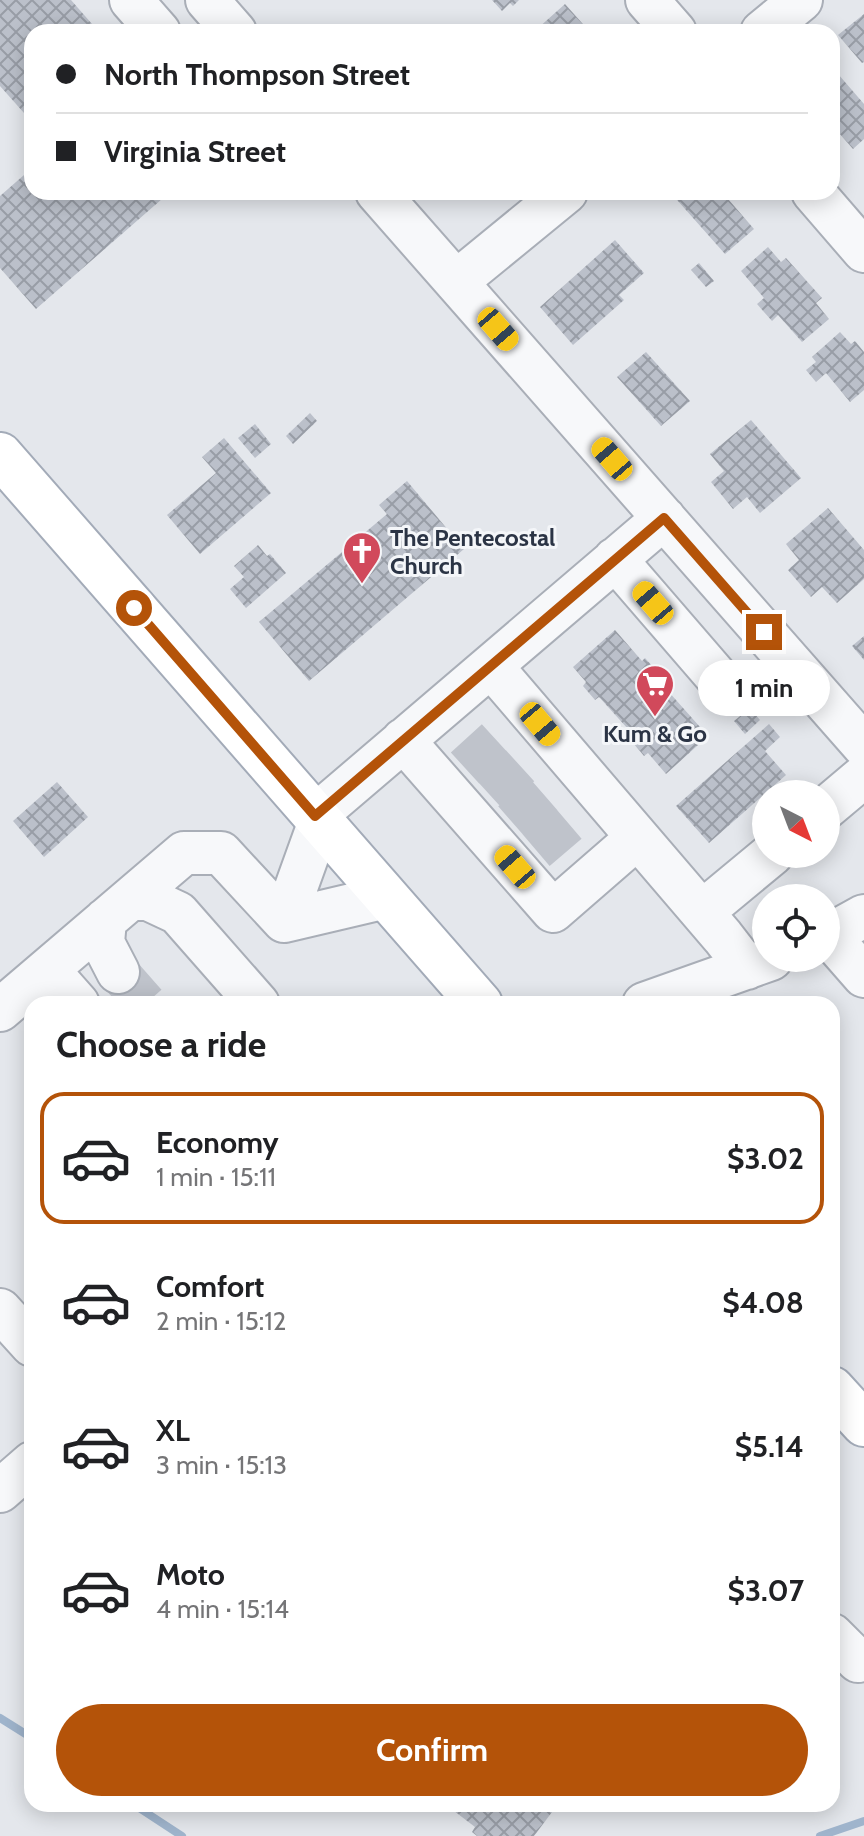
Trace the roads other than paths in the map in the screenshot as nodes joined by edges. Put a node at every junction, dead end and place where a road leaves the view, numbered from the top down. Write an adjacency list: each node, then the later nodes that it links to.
1 (131, 0): 5 (street)
2 (207, 0): 6 (street)
3 (647, 0): 7 (street)
4 (801, 0): 8 (street)
5 (152, 24)
6 (228, 24)
7 (668, 24)
8 (772, 24)
9 (384, 200): 13 (street)
10 (556, 200): 13 (street)
11 (820, 200): 12 (street)
12 (864, 251)
13 (456, 282): 15 (street)
14 (0, 455): 23 (main road)
15 (664, 518): 16 (street); 20 (street)
16 (615, 559): 17 (street); 18 (street)
17 (491, 666): 19 (street); 24 (street)
18 (729, 691)
19 (403, 740): 23 (street); 24 (street)
20 (864, 746)
21 (864, 776): 22 (street)
22 (840, 796)
23 (318, 819): 26 (main road); 29 (street)
24 (637, 838): 28 (street)
25 (755, 868): 28 (street)
26 (386, 897): 29 (street); 37 (main road)
27 (118, 910): 29 (street); 31 (street); 32 (street); 36 (street)
28 (702, 912): 33 (street)
29 (284, 921)
30 (840, 930): 34 (street)
31 (48, 970): 35 (street); 39 (street)
32 (118, 972)
33 (740, 976): 38 (street)
34 (864, 976)
35 (71, 996)
36 (251, 996)
37 (473, 996)
38 (671, 996)
39 (0, 1010)
40 (0, 1310): 41 (street)
41 (24, 1336)
42 (840, 1398): 43 (main road)
43 (864, 1424)

